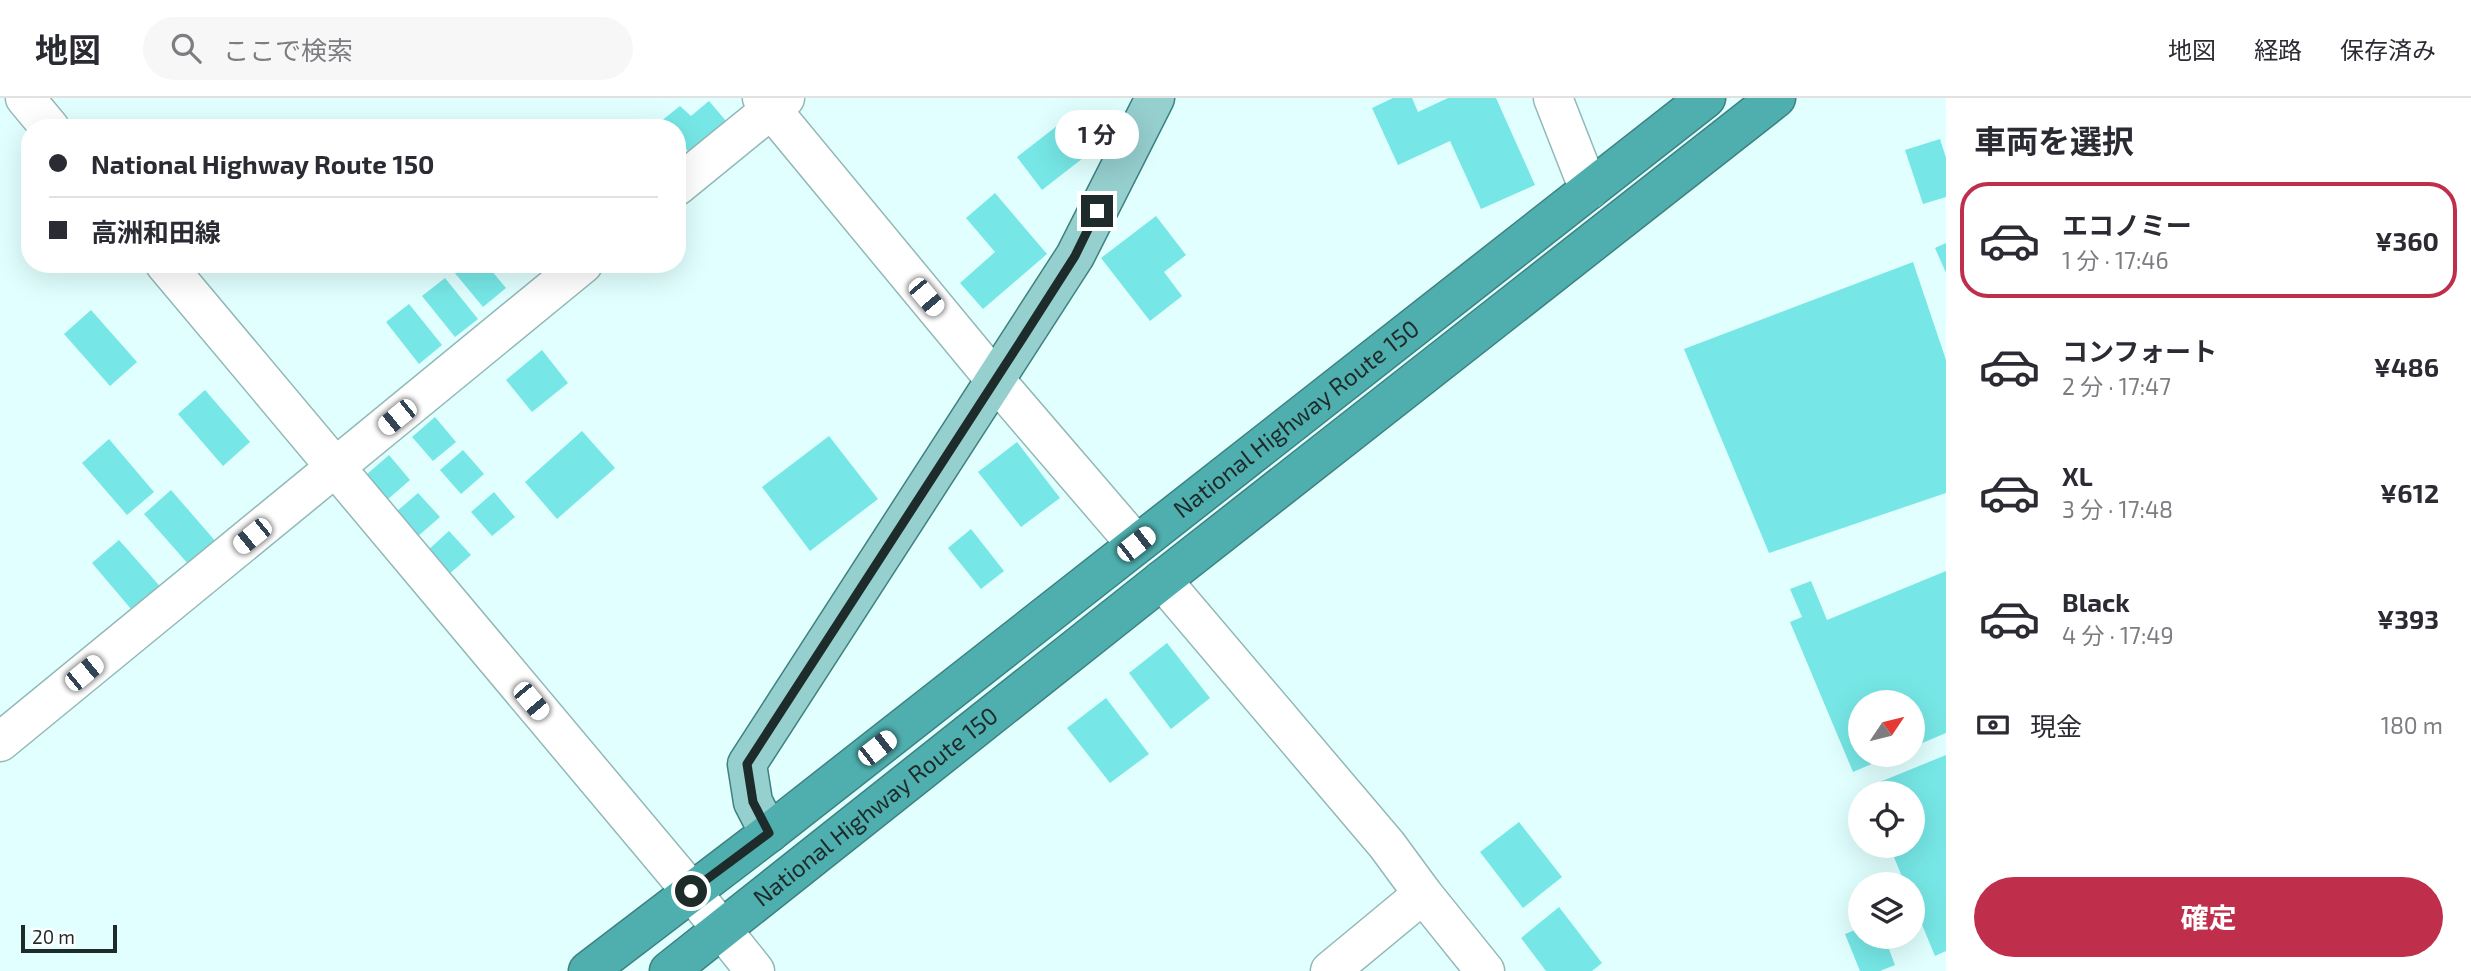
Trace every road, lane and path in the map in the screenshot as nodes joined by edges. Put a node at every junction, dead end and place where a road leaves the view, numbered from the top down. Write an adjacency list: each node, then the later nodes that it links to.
1 (25, 98): 7 (street)
2 (1155, 98): 12 (main road)
3 (1553, 98): 9 (street)
4 (1706, 98): 9 (highway, National Highway Route 150)
5 (1776, 98): 15 (highway, National Highway Route 150)
6 (773, 102): 8 (street); 12 (street)
7 (42, 119)
8 (686, 178)
9 (1589, 190): 14 (highway, National Highway Route 150)
10 (173, 273): 13 (street)
11 (572, 273): 13 (street)
12 (996, 381): 14 (street); 17 (main road)
13 (336, 468): 16 (street); 18 (street)
14 (1136, 544): 17 (highway, National Highway Route 150)
15 (1162, 580): 19 (street); 20 (highway, National Highway Route 150)
16 (0, 742)
17 (769, 833): 18 (highway, National Highway Route 150)
18 (691, 891): 20 (street); 21 (highway, National Highway Route 150)
19 (1423, 894): 24 (street); 25 (street)
20 (722, 930): 22 (highway, National Highway Route 150); 23 (street)
21 (588, 971)
22 (669, 971)
23 (755, 971)
24 (1330, 971)
25 (1485, 971)

